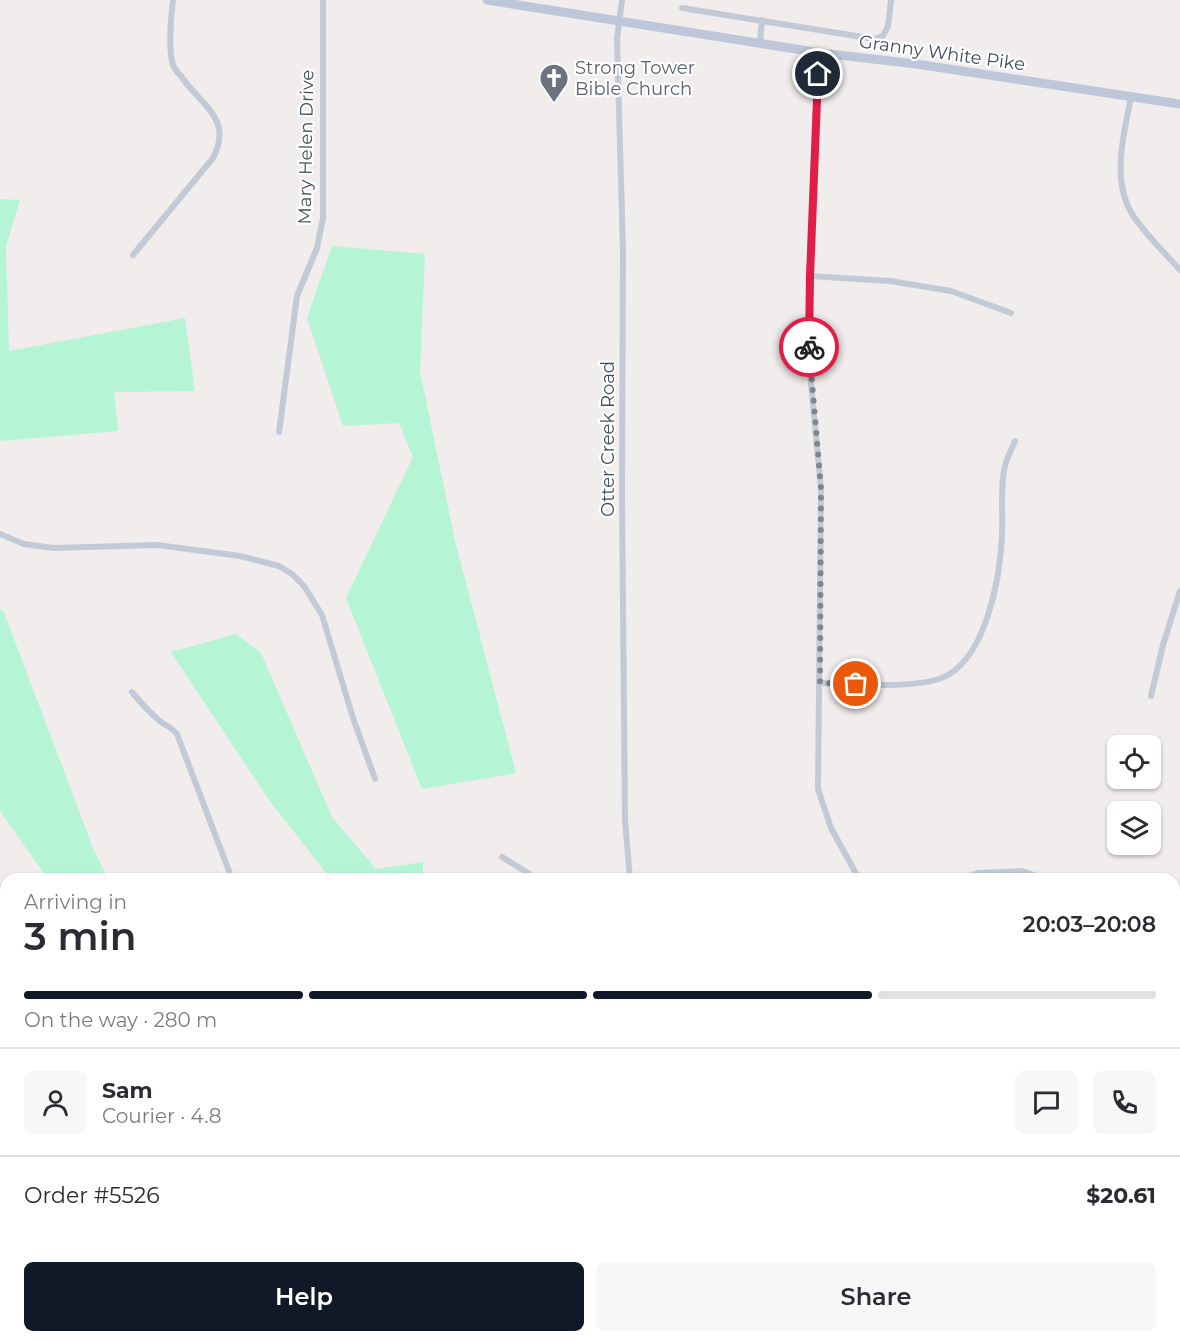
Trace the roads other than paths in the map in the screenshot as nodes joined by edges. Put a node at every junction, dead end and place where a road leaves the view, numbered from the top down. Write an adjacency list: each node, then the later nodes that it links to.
1 (173, 0): 14 (street)
2 (322, 0): 18 (street, Mary Helen Drive)
3 (487, 0): 6 (main road, Granny White Pike)
4 (622, 0): 8 (street, Otter Creek Road)
5 (891, 0): 9 (street)
6 (525, 3): 8 (main road, Granny White Pike)
7 (682, 8): 9 (street)
8 (618, 20): 10 (main road, Granny White Pike); 29 (street, Otter Creek Road)
9 (762, 20): 10 (street)
10 (760, 42): 11 (main road, Granny White Pike)
11 (821, 53): 12 (main road, Granny White Pike); 16 (street)
12 (1131, 96): 13 (main road, Granny White Pike); 15 (street)
13 (1180, 104)
14 (133, 255)
15 (1180, 270)
16 (810, 276): 17 (street); 22 (street)
17 (1011, 313)
18 (279, 432)
19 (1015, 441): 22 (street)
20 (0, 534): 25 (street)
21 (1180, 591): 24 (street)
22 (820, 683): 30 (street)
23 (132, 692): 27 (street)
24 (1151, 696)
25 (375, 779)
26 (502, 857): 28 (street)
27 (230, 873)
28 (528, 873)
29 (629, 873)
30 (856, 873)
31 (978, 873): 32 (street)
32 (1028, 873)

